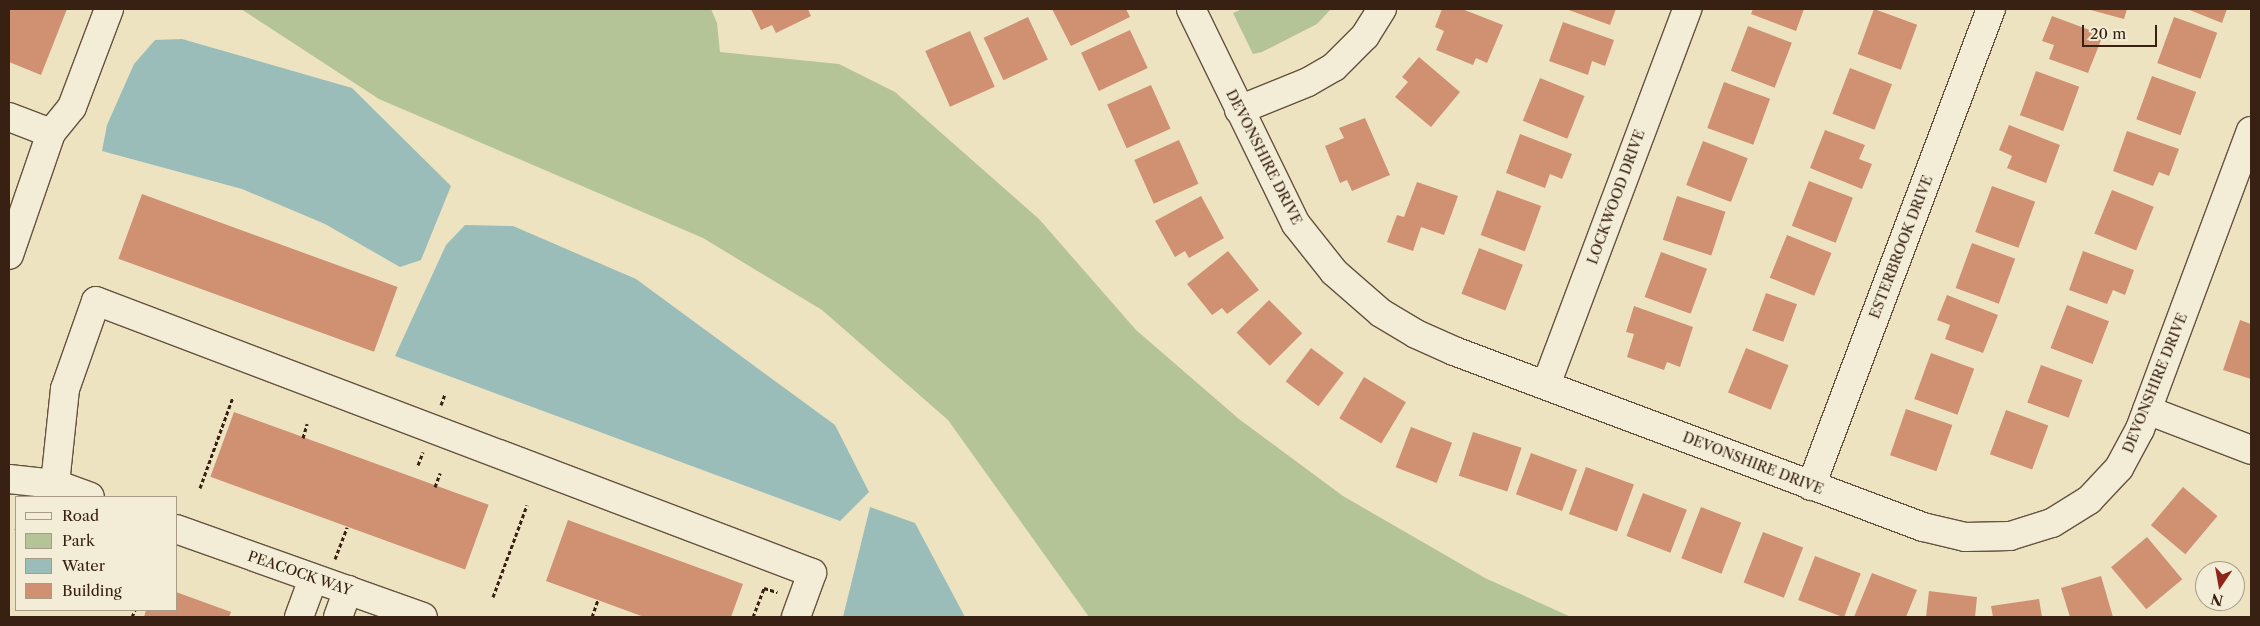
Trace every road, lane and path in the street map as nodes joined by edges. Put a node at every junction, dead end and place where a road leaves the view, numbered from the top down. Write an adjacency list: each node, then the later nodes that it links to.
1 (109, 9): 8 (street)
2 (1192, 9): 6 (street, DEVONSHIRE DRIVE)
3 (1382, 9): 6 (street)
4 (1687, 9): 11 (street, LOCKWOOD DRIVE)
5 (1991, 9): 21 (street, ESTERBROOK DRIVE)
6 (1240, 110): 11 (street, DEVONSHIRE DRIVE)
7 (9, 117): 8 (street)
8 (50, 133): 10 (street)
9 (2250, 140): 13 (street, DEVONSHIRE DRIVE)
10 (9, 255)
11 (1546, 385): 21 (street, DEVONSHIRE DRIVE)
12 (233, 397): 22 (path)
13 (2147, 410): 16 (street); 21 (street, DEVONSHIRE DRIVE)
14 (307, 424): 15 (path)
15 (302, 438)
16 (2251, 450)
17 (440, 473): 20 (path)
18 (9, 479): 19 (street)
19 (54, 484): 23 (street); 37 (street)
20 (435, 486)
21 (1811, 486)
22 (200, 488)
23 (87, 496)
24 (527, 505): 30 (path)
25 (347, 527): 27 (path)
26 (178, 530): 27 (street, PEACOCK WAY)
27 (324, 571): 28 (street, PEACOCK WAY); 32 (street)
28 (348, 590): 33 (street); 34 (street, PEACOCK WAY)
29 (782, 594): 36 (path)
30 (493, 597)
31 (598, 600): 35 (path)
32 (299, 617)
33 (338, 617)
34 (423, 617)
35 (592, 617)
36 (753, 617)
37 (796, 617)

